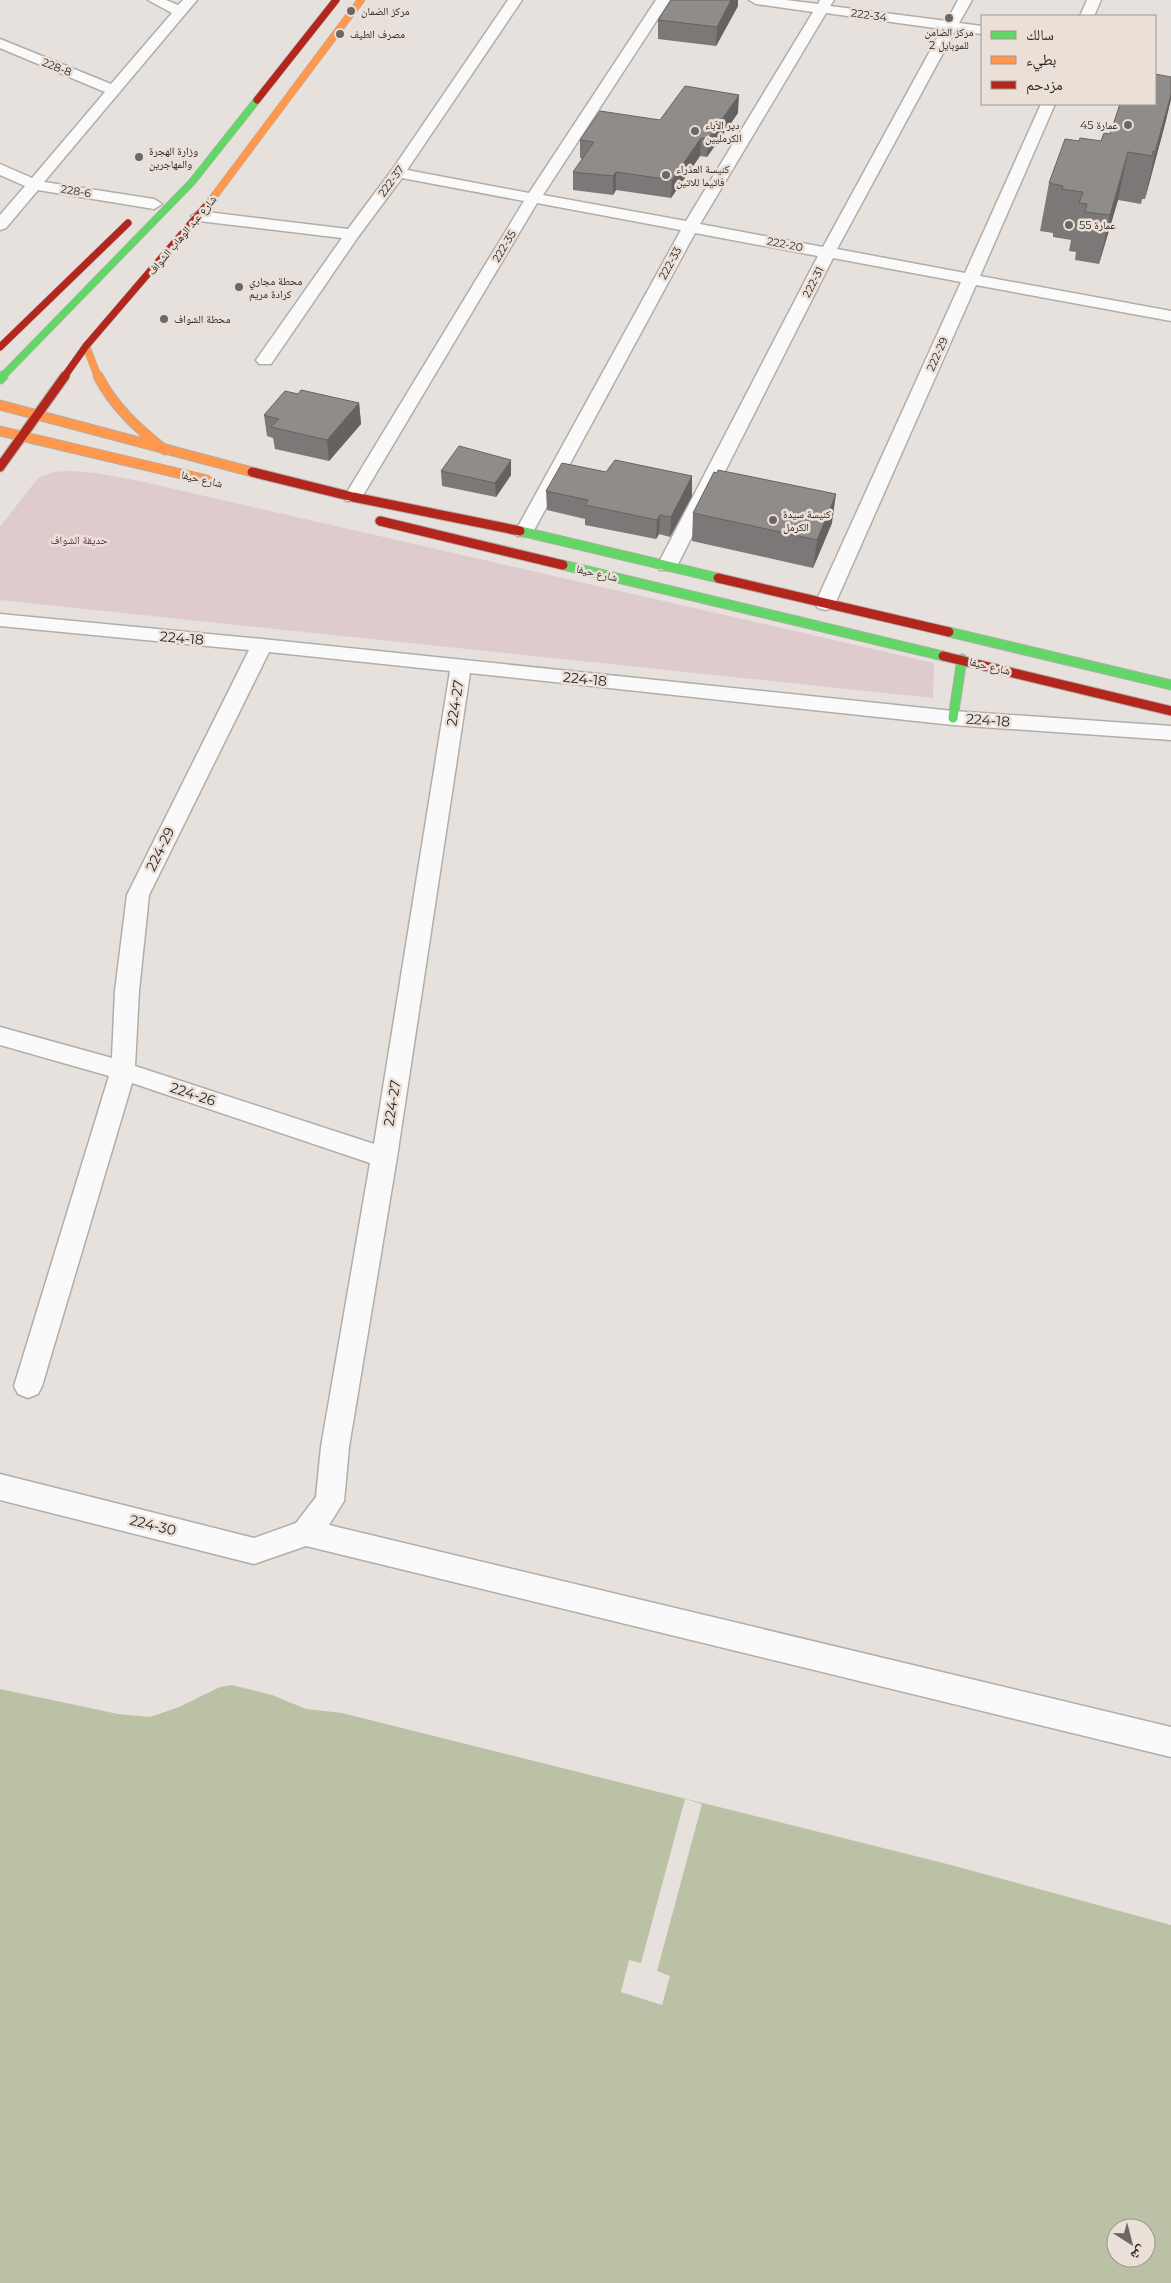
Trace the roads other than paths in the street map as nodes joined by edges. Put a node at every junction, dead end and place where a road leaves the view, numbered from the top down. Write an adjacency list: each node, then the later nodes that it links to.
1 (155, 0): 10 (street)
2 (336, 0): 19 (main road, شارع عبد الوهاب الشواف)
3 (361, 0): 23 (main road, شارع عبد الوهاب الشواف)
4 (515, 0): 18 (street, 222-37)
5 (663, 0): 21 (street, 222-35)
6 (756, 0): 9 (street, 222-34)
7 (965, 0): 12 (street, 222-31)
8 (1094, 0): 11 (street)
9 (824, 4): 12 (street, 222-34); 25 (street, 222-33)
10 (185, 5): 15 (street)
11 (1086, 15)
12 (950, 26): 13 (street, 222-34); 27 (street, 222-31)
13 (981, 30)
14 (0, 43): 15 (street, 228-8)
15 (113, 90): 20 (street)
16 (1048, 105): 28 (street, 222-29)
17 (0, 169): 20 (street, 228-6)
18 (398, 173): 21 (street, 222-20); 26 (street, 222-37)
19 (192, 182): 22 (main road); 33 (main road, شارع عبد الوهاب الشواف)
20 (34, 184): 22 (street, 228-6); 24 (street)
21 (533, 198): 25 (street, 222-20); 41 (street, 222-35)
22 (154, 204): 31 (main road)
23 (200, 216): 26 (street); 30 (main road, شارع عبد الوهاب الشواف)
24 (0, 224)
25 (690, 227): 27 (street, 222-20); 43 (street, 222-33)
26 (352, 234): 32 (street, 222-37)
27 (828, 252): 28 (street, 222-20); 44 (street, 222-31)
28 (970, 278): 29 (street, 222-20); 45 (street, 222-29)
29 (1171, 316)
30 (86, 346): 35 (main road, شارع عبد الوهاب الشواف); 38 (main road)
31 (0, 347)
32 (265, 360)
33 (0, 379)
34 (0, 405): 35 (main road, شارع حيفا)
35 (37, 415): 37 (main road, شارع عبد الوهاب الشواف); 38 (main road, شارع حيفا)
36 (0, 431): 37 (main road, شارع حيفا)
37 (22, 436): 39 (main road, شارع عبد الوهاب الشواف); 40 (main road, شارع حيفا)
38 (165, 450): 41 (main road, شارع حيفا)
39 (0, 466)
40 (222, 483)
41 (353, 497): 43 (main road, شارع حيفا)
42 (366, 518): 48 (main road, شارع حيفا)
43 (524, 532): 44 (main road, شارع حيفا)
44 (667, 566): 45 (main road, شارع حيفا)
45 (825, 604): 50 (main road, شارع حيفا)
46 (0, 620): 47 (street, 224-18)
47 (262, 645): 49 (street, 224-18); 55 (street, 224-29)
48 (962, 659): 51 (main road, شارع حيفا); 52 (main road)
49 (461, 666): 52 (street, 224-18); 56 (street, 224-27)
50 (1171, 685)
51 (1171, 710)
52 (953, 718): 53 (street, 224-18)
53 (1171, 733)
54 (0, 1036): 55 (street, 224-26)
55 (123, 1071): 56 (street, 224-26); 57 (street, 224-29)
56 (384, 1157): 59 (street, 224-27)
57 (28, 1386)
58 (0, 1487): 59 (street, 224-30)
59 (306, 1533): 60 (street)
60 (1171, 1742)

